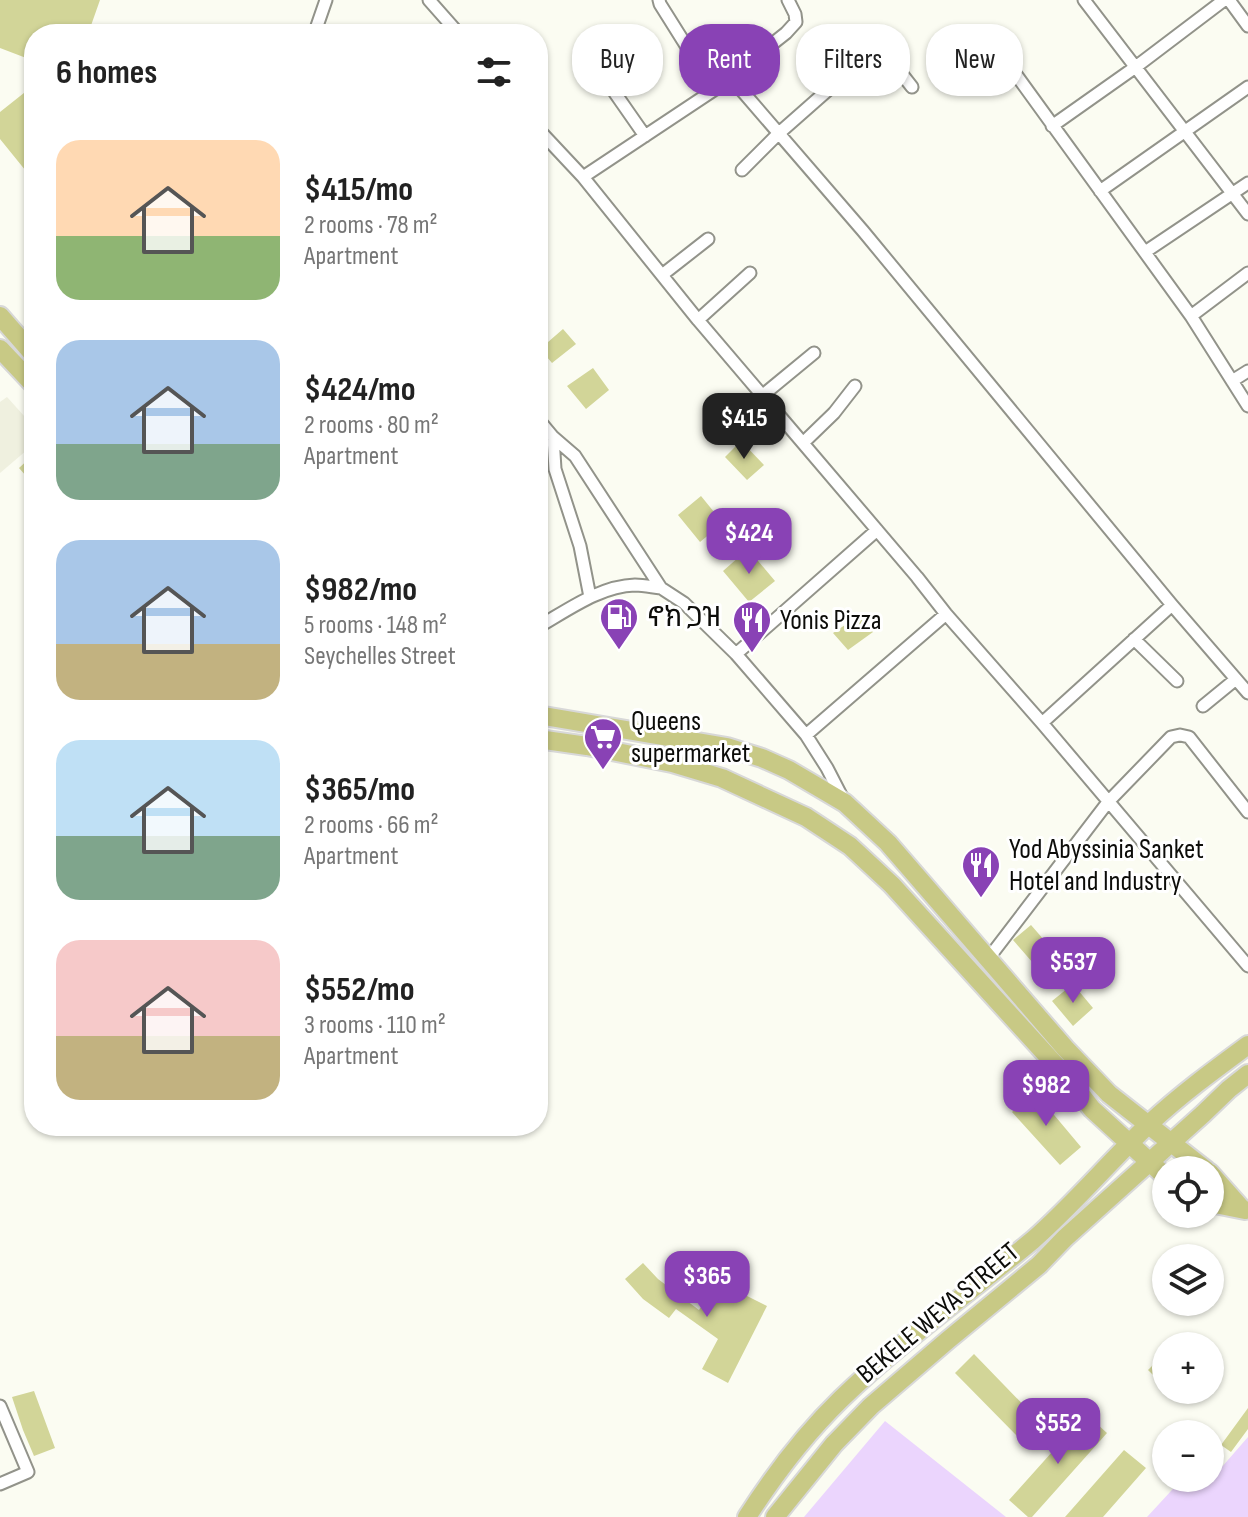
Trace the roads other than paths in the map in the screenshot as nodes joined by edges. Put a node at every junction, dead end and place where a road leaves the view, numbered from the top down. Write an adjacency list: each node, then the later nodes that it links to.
1 (326, 0): 7 (street)
2 (429, 0): 8 (street)
3 (659, 0): 10 (street)
4 (788, 0): 11 (street)
5 (1084, 0): 12 (street)
6 (1226, 0): 9 (street); 12 (street)
7 (318, 24)
8 (450, 24)
9 (1248, 26)
10 (679, 34)
11 (780, 38)
12 (1137, 66): 19 (street); 20 (street)
13 (1023, 85): 19 (street)
14 (912, 87): 21 (street)
15 (1248, 87): 20 (street)
16 (617, 96): 22 (street)
17 (705, 96): 22 (street)
18 (746, 96): 21 (street)
19 (1052, 126): 27 (street)
20 (1186, 131): 27 (street); 28 (street)
21 (778, 134): 24 (street); 53 (street)
22 (645, 136): 25 (street)
23 (548, 140): 25 (street)
24 (742, 170)
25 (583, 177): 34 (street)
26 (1248, 183): 28 (street)
27 (1100, 191): 31 (street)
28 (1233, 194): 29 (street); 31 (street)
29 (1248, 214)
30 (708, 239): 34 (street)
31 (1145, 252): 36 (street)
32 (750, 273): 37 (street)
33 (1248, 273): 36 (street)
34 (662, 275): 37 (street)
35 (0, 316): 38 (main road)
36 (1191, 316): 43 (street)
37 (698, 320): 45 (street)
38 (24, 344)
39 (0, 349): 42 (main road)
40 (814, 353): 45 (street)
41 (1248, 371): 43 (street)
42 (24, 374)
43 (1232, 381): 46 (street)
44 (855, 386): 49 (street)
45 (763, 395): 49 (street)
46 (1248, 406)
47 (548, 431): 48 (street)
48 (553, 437): 51 (street); 52 (street)
49 (803, 443): 50 (street)
50 (877, 530): 54 (street); 57 (street)
51 (661, 588): 52 (street); 57 (street)
52 (590, 597): 55 (street)
53 (1172, 605): 56 (street); 58 (street)
54 (946, 614): 63 (street); 64 (street)
55 (548, 621)
56 (1134, 639): 59 (street); 63 (street)
57 (736, 654): 64 (street)
58 (1236, 679): 60 (street); 61 (street)
59 (1177, 681)
60 (1248, 693)
61 (1203, 706)
62 (548, 717): 67 (main road)
63 (1042, 723): 66 (street)
64 (806, 735): 67 (street)
65 (548, 740): 77 (main road)
66 (1108, 802): 68 (street); 70 (street); 71 (street)
67 (845, 803): 71 (main road)
68 (1248, 812)
69 (1248, 944): 70 (street)
70 (1238, 952): 72 (street)
71 (988, 959): 75 (main road)
72 (1248, 966)
73 (1248, 1045): 75 (main road)
74 (1248, 1074): 76 (main road, BEKELE WEYA STREET)
75 (1148, 1125): 76 (main road); 77 (main road)
76 (1171, 1142): 78 (main road); 79 (main road, BEKELE WEYA STREET)
77 (1129, 1144): 79 (main road); 86 (main road)
78 (1188, 1156)
79 (1149, 1162): 80 (main road); 87 (main road, BEKELE WEYA STREET)
80 (1152, 1165)
81 (1224, 1188): 83 (main road)
82 (1224, 1206): 83 (main road)
83 (1245, 1210)
84 (0, 1406): 85 (street)
85 (0, 1484)
86 (747, 1517)
87 (775, 1517)

